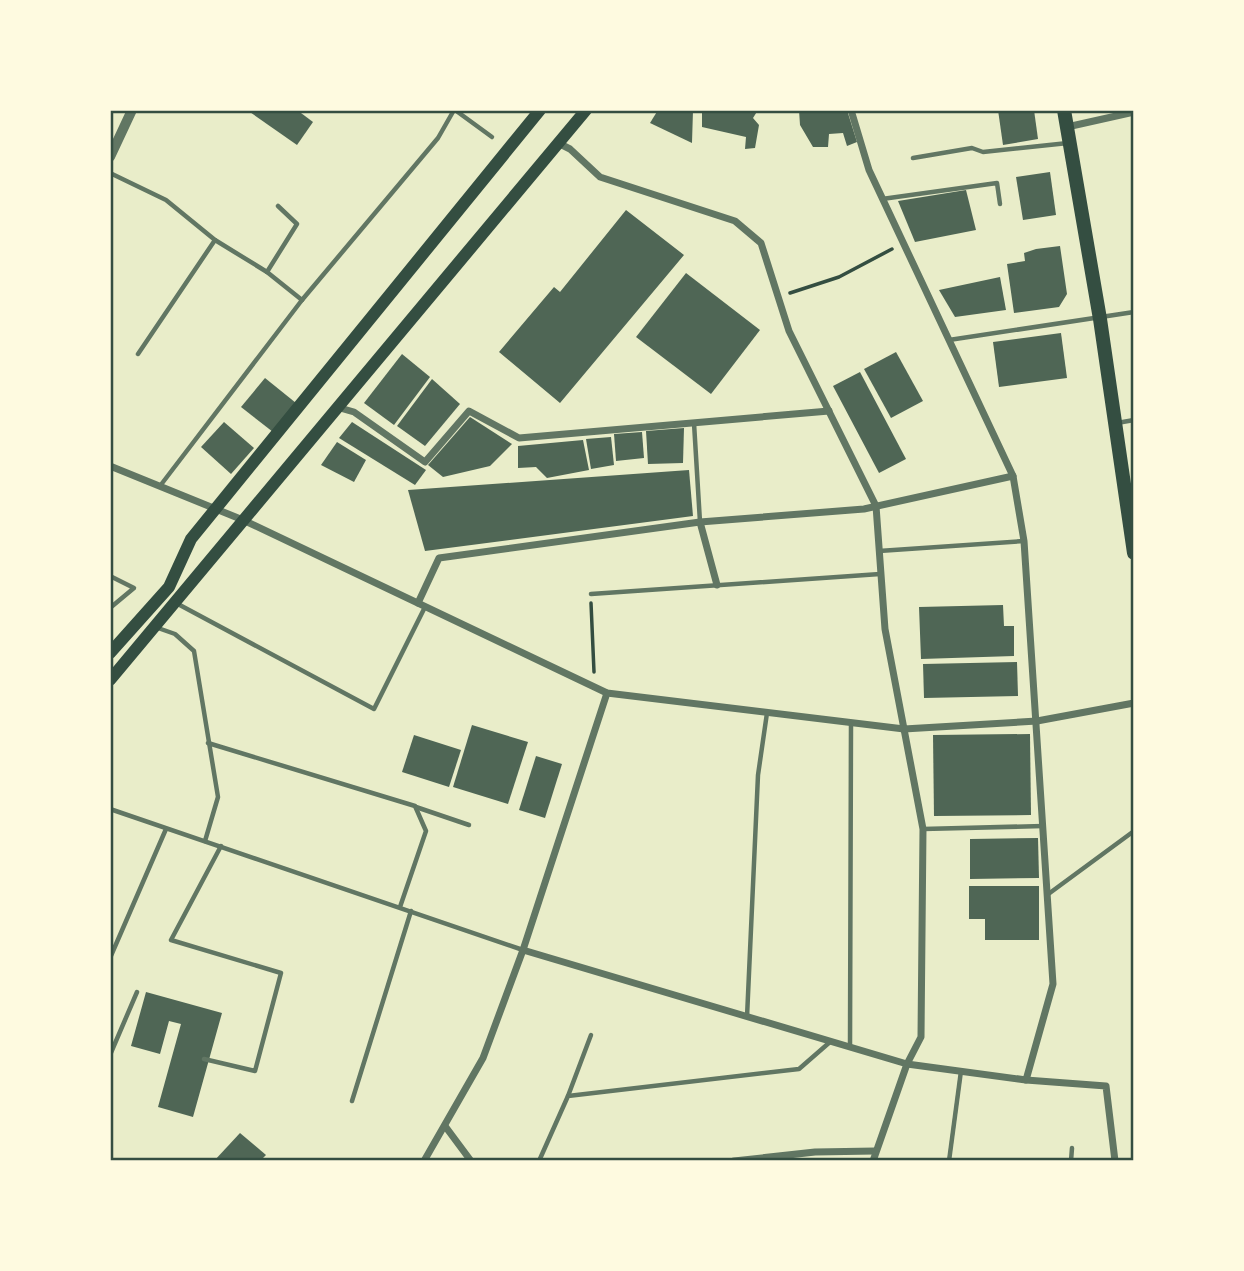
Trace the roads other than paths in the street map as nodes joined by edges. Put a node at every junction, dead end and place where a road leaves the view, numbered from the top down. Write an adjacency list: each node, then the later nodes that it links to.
1 (132, 110): 12 (street)
2 (454, 110): 9 (lane); 20 (lane)
3 (540, 110): 34 (main road)
4 (586, 110): 11 (main road)
5 (851, 110): 15 (street)
6 (1064, 110): 8 (main road)
7 (1134, 112): 8 (street)
8 (1066, 127): 10 (main road)
9 (492, 137)
10 (1071, 142): 13 (lane); 22 (main road)
11 (558, 143): 25 (main road); 26 (street)
12 (110, 157)
13 (913, 158)
14 (110, 173): 18 (lane)
15 (883, 199): 16 (lane); 23 (street)
16 (1000, 204)
17 (278, 206): 19 (lane)
18 (215, 240): 19 (lane); 24 (lane)
19 (267, 272): 20 (lane)
20 (302, 300): 32 (lane)
21 (1134, 312): 22 (lane)
22 (1100, 319): 23 (lane); 29 (main road)
23 (948, 340): 31 (street)
24 (138, 354)
25 (340, 408): 28 (street); 35 (main road)
26 (829, 411): 28 (street); 33 (street)
27 (1134, 420): 29 (lane)
28 (694, 423): 36 (lane)
29 (1116, 424): 39 (main road)
30 (110, 466): 32 (street)
31 (1013, 476): 33 (street); 37 (street)
32 (160, 486): 34 (street)
33 (876, 506): 36 (street); 38 (street)
34 (222, 512): 35 (street); 48 (main road)
35 (243, 520): 44 (main road); 45 (street)
36 (700, 522): 42 (street); 45 (street)
37 (1024, 541): 38 (lane); 53 (street)
38 (878, 551): 40 (street)
39 (1134, 553)
40 (880, 574): 42 (lane); 55 (street)
41 (110, 576): 46 (lane)
42 (717, 585): 43 (lane)
43 (591, 594)
44 (176, 603): 45 (lane); 47 (main road)
45 (421, 605): 50 (street)
46 (110, 608)
47 (156, 627): 49 (main road); 56 (lane)
48 (110, 653)
49 (110, 680)
50 (607, 693): 52 (street); 69 (street)
51 (1134, 703): 53 (street)
52 (767, 712): 54 (street); 72 (lane)
53 (1037, 721): 55 (street); 60 (street)
54 (851, 723): 55 (street); 75 (lane)
55 (904, 729): 61 (street)
56 (208, 743): 57 (lane); 64 (lane)
57 (415, 806): 59 (lane); 67 (lane)
58 (110, 808): 62 (lane)
59 (469, 825)
60 (1043, 826): 61 (lane); 66 (street)
61 (923, 829): 78 (street)
62 (166, 830): 64 (lane); 70 (lane)
63 (1134, 831): 66 (lane)
64 (205, 841): 65 (lane)
65 (221, 846): 67 (lane); 77 (lane)
66 (1047, 895): 80 (street)
67 (400, 908): 68 (lane)
68 (411, 911): 69 (lane); 82 (lane)
69 (523, 950): 72 (street); 83 (street)
70 (110, 958)
71 (137, 992): 76 (lane)
72 (747, 1017): 74 (street)
73 (591, 1035): 81 (lane)
74 (830, 1042): 75 (street); 81 (lane)
75 (850, 1048): 78 (street)
76 (110, 1055)
77 (204, 1059)
78 (907, 1064): 79 (street); 85 (street)
79 (961, 1071): 80 (street); 91 (lane)
80 (1027, 1080): 93 (street)
81 (568, 1096): 88 (lane)
82 (352, 1101)
83 (444, 1126): 86 (street); 87 (street)
84 (1072, 1148): 92 (lane)
85 (875, 1151): 89 (street); 90 (street)
86 (424, 1161)
87 (471, 1161)
88 (539, 1161)
89 (734, 1161)
90 (873, 1161)
91 (949, 1161)
92 (1070, 1161)
93 (1115, 1161)

